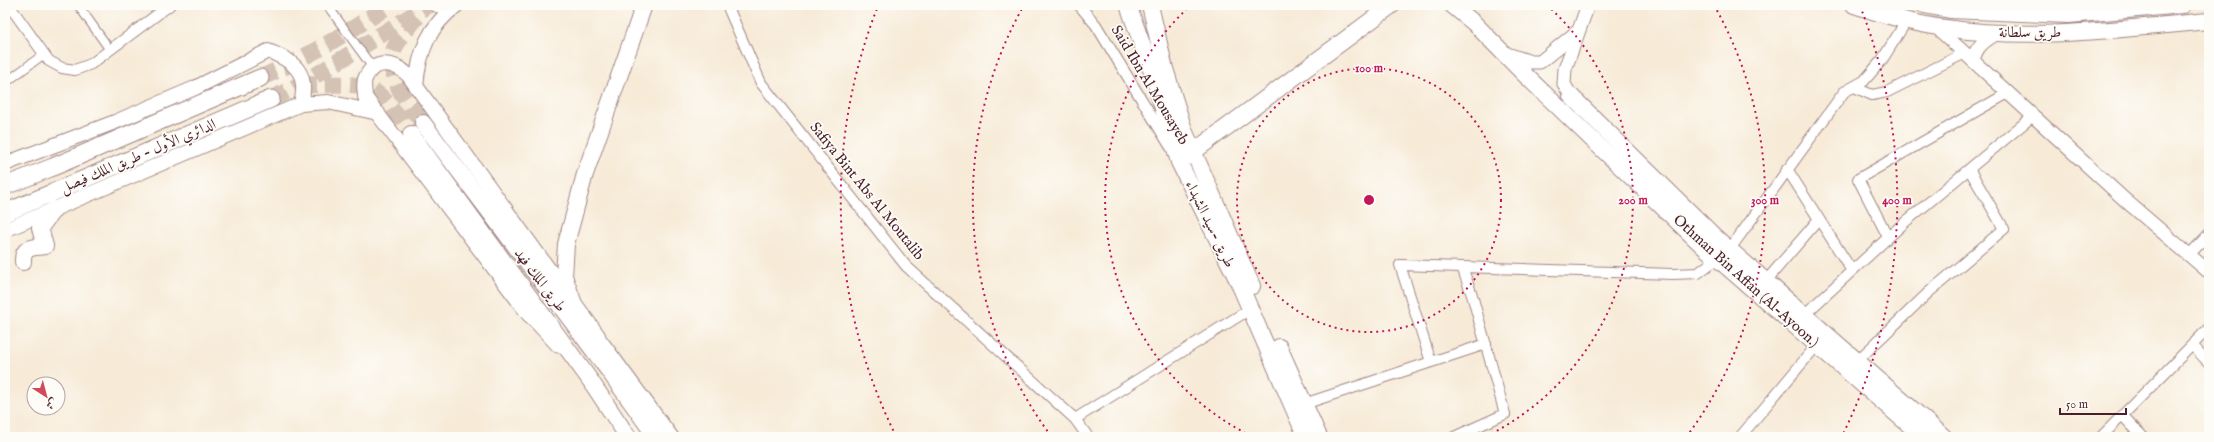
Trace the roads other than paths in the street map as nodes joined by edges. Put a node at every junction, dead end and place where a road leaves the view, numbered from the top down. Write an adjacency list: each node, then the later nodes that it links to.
1 (9, 5): 28 (street)
2 (78, 5): 26 (street)
3 (170, 5): 26 (street)
4 (327, 5): 30 (street)
5 (436, 5): 19 (main road)
6 (644, 5): 63 (main road)
7 (727, 5): 80 (street, Safiya Bint Abs Al Moutalib)
8 (1079, 5): 45 (street, Said Ibn Al Mousayeb)
9 (1128, 5): 31 (main road, طريق -سيد الشهداء)
10 (1137, 5): 31 (main road)
11 (1150, 5): 44 (main road, طريق -سيد الشهداء)
12 (1392, 5): 44 (main road)
13 (1452, 5): 27 (main road, Othman Bin Affan (Al-Ayoon.))
14 (1588, 5): 24 (street)
15 (1854, 5): 21 (main road, طريق سلطانة)
16 (1924, 5): 20 (main road, طريق سلطانة)
17 (2183, 5): 18 (main road, طريق سلطانة)
18 (2149, 6): 20 (main road, طريق سلطانة)
19 (455, 7): 34 (main road)
20 (2068, 10)
21 (1907, 20): 23 (main road, طريق سلطانة); 35 (street)
22 (2209, 21): 25 (main road, طريق سلطانة)
23 (1934, 26): 25 (main road, طريق سلطانة); 29 (street)
24 (1578, 31): 27 (street); 37 (street)
25 (1999, 32): 29 (street)
26 (110, 50): 28 (street)
27 (1500, 51): 56 (main road, Othman Bin Affan (Al-Ayoon.))
28 (44, 54): 33 (street)
29 (1969, 57): 35 (street); 36 (street)
30 (373, 68): 34 (main road); 40 (main road)
31 (1153, 75): 45 (main road, طريق -سيد الشهداء)
32 (260, 78): 49 (highway, الدائري الأول - طريق الملك فيصل)
33 (5, 83)
34 (416, 86): 63 (main road)
35 (1854, 87): 47 (street)
36 (2008, 93): 41 (street); 55 (street)
37 (1571, 96): 56 (main road, Othman Bin Affan (Al-Ayoon.))
38 (271, 99): 51 (highway, الدائري الأول - طريق الملك فيصل)
39 (301, 104): 40 (main road); 46 (main road); 50 (main road)
40 (378, 113): 66 (main road)
41 (2034, 116): 48 (street); 57 (street)
42 (423, 123): 75 (main road, طريق الملك فهد)
43 (411, 134): 76 (main road, طريق الملك فهد)
44 (1194, 151): 45 (main road); 77 (main road, طريق -سيد الشهداء)
45 (1179, 162): 64 (main road, طريق -سيد الشهداء)
46 (5, 164)
47 (1787, 169): 52 (street); 56 (street)
48 (1969, 169): 55 (street); 72 (street)
49 (5, 186)
50 (54, 209): 53 (main road); 58 (main road)
51 (5, 213)
52 (1819, 219): 60 (street); 62 (street)
53 (5, 230)
54 (2209, 234): 57 (street)
55 (1888, 237): 60 (street)
56 (1724, 254): 59 (street); 62 (main road, Othman Bin Affan (Al-Ayoon.)); 70 (main road, Othman Bin Affan (Al-Ayoon.))
57 (2189, 255): 61 (street)
58 (23, 262)
59 (1462, 267): 69 (street); 73 (street)
60 (1852, 271): 65 (street)
61 (2209, 272)
62 (1766, 281): 65 (main road, Othman Bin Affan (Al-Ayoon.))
63 (574, 304): 68 (main road)
64 (1250, 310): 80 (street); 86 (main road, طريق -سيد الشهداء)
65 (1804, 314): 72 (main road, Othman Bin Affan (Al-Ayoon.))
66 (530, 315): 76 (street)
67 (2209, 328): 71 (street)
68 (597, 336): 75 (main road); 81 (street)
69 (1486, 344): 73 (street); 88 (street)
70 (1817, 345): 89 (street); 90 (main road, Othman Bin Affan (Al-Ayoon.))
71 (2192, 345): 74 (street); 78 (street)
72 (1857, 361): 91 (main road, Othman Bin Affan (Al-Ayoon.))
73 (1431, 362): 77 (street)
74 (2209, 363)
75 (609, 371): 81 (main road, طريق الملك فهد)
76 (590, 380): 79 (main road, طريق الملك فهد)
77 (1304, 404): 87 (main road, طريق -سيد الشهداء)
78 (2122, 415): 92 (street); 93 (street)
79 (615, 418): 82 (main road); 83 (main road, طريق الملك فهد)
80 (1075, 419): 85 (street, Safiya Bint Abs Al Moutalib)
81 (654, 426): 84 (street)
82 (621, 437)
83 (628, 437)
84 (672, 437)
85 (1088, 437)
86 (1306, 437)
87 (1319, 437)
88 (1454, 437)
89 (1740, 437)
90 (1922, 437)
91 (1944, 437)
92 (2101, 437)
93 (2143, 437)

